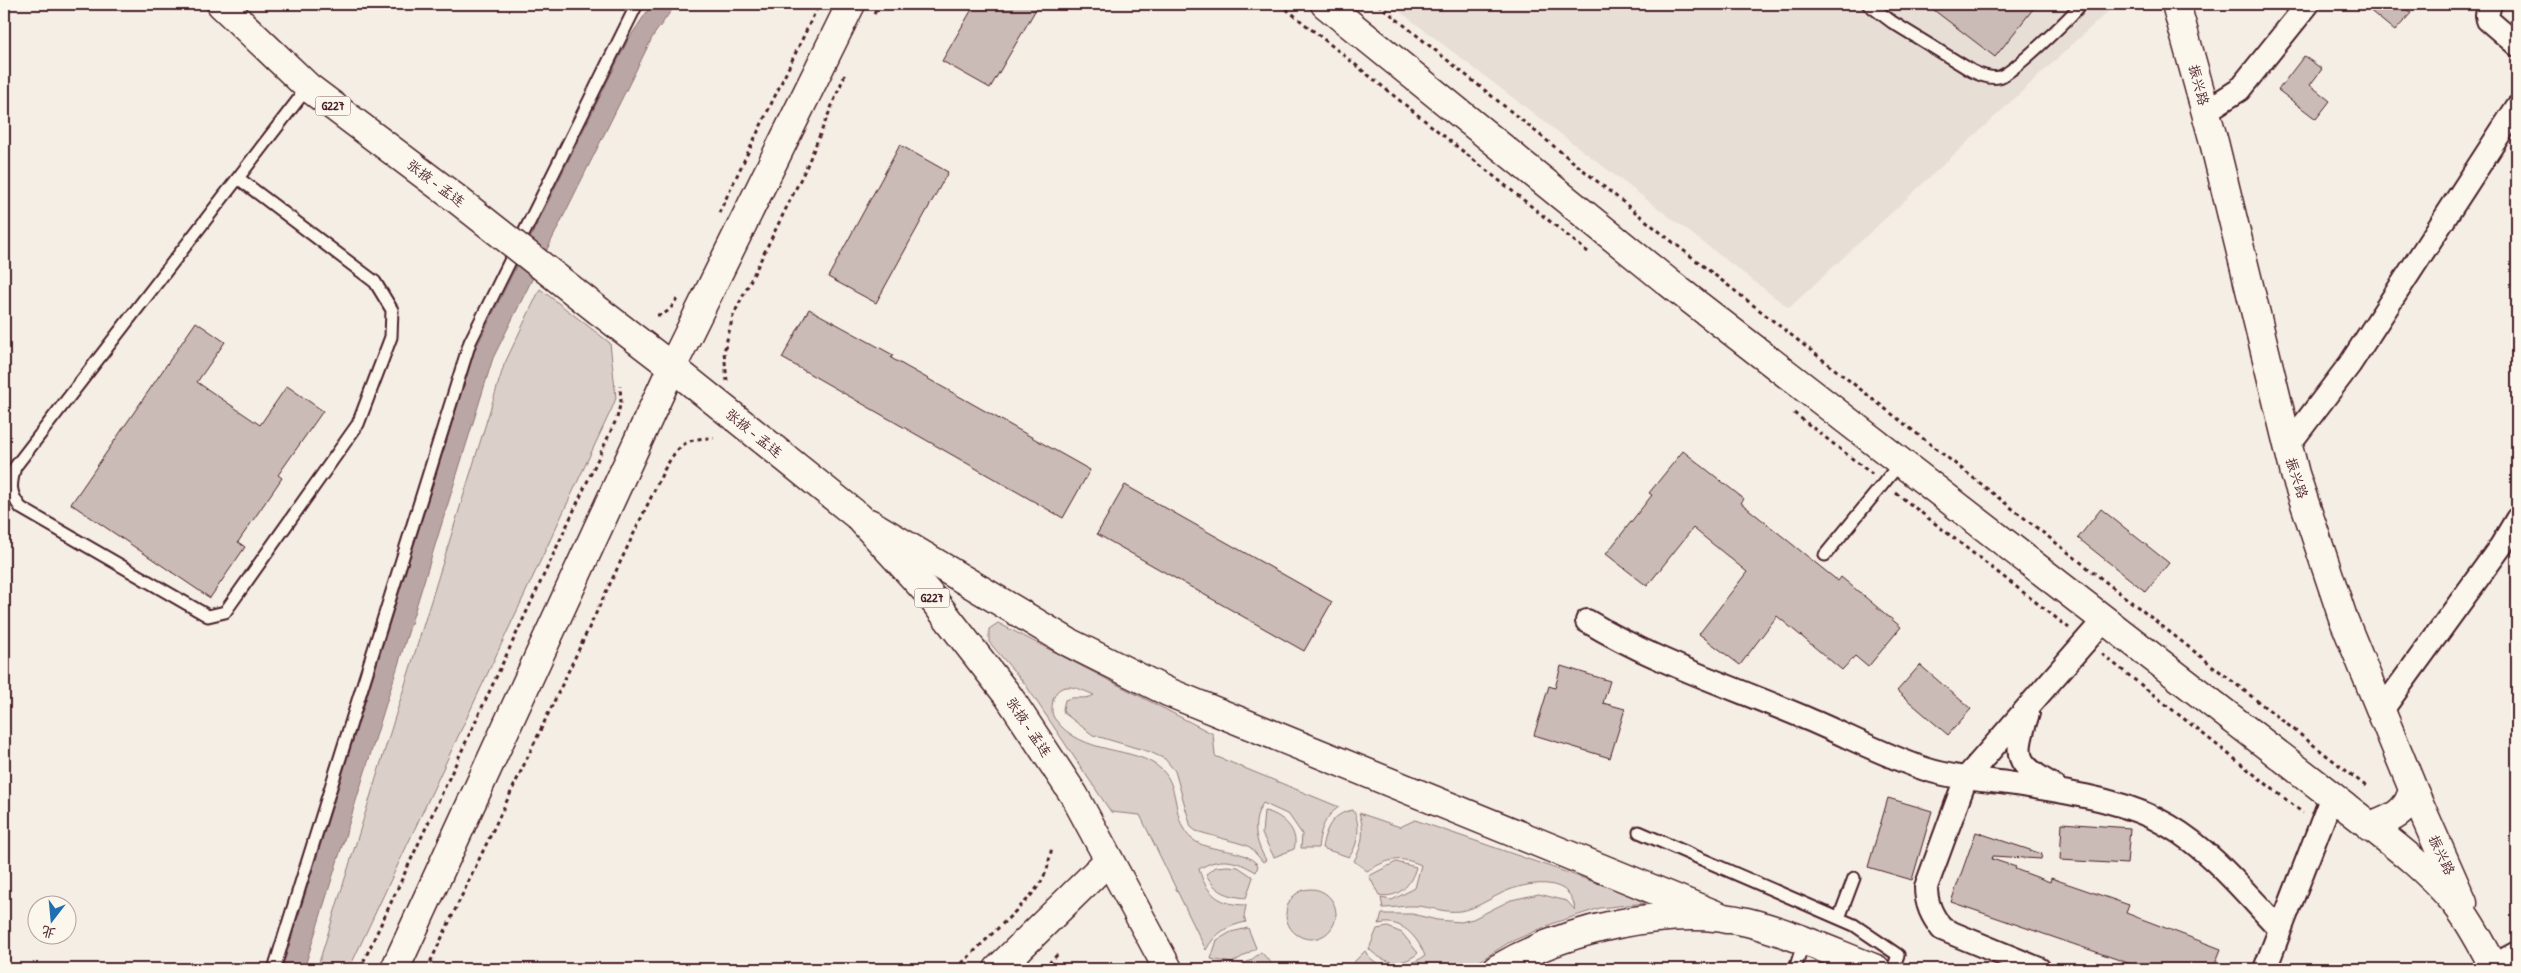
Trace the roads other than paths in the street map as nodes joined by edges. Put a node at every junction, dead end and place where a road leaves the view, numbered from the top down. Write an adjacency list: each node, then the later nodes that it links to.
1 (221, 4): 11 (main road, 张掖 - 孟连 / G227)
2 (637, 4): 40 (lane)
3 (1325, 4): 17 (main road)
4 (1868, 4): 5 (lane)
5 (2081, 4)
6 (2176, 4): 13 (main road, 振兴路)
7 (2308, 4): 13 (street)
8 (2490, 4): 10 (street)
9 (861, 13): 15 (main road)
10 (2517, 45)
11 (308, 87): 14 (lane); 15 (main road, 张掖 - 孟连 / G227, bridge)
12 (2517, 107): 16 (street)
13 (2206, 111): 16 (main road, 振兴路)
14 (238, 178): 14 (lane)
15 (672, 367): 18 (main road, 张掖 - 孟连 / G227); 41 (main road)
16 (2287, 447): 24 (main road, 振兴路)
17 (1901, 462): 20 (lane); 21 (main road)
18 (859, 516): 31 (main road, 张掖 - 孟连 / G227); 34 (main road)
19 (2517, 519): 24 (street)
20 (1825, 555)
21 (2104, 620): 23 (street); 28 (main road)
22 (1587, 621): 25 (street)
23 (2030, 707): 25 (street); 27 (street)
24 (2382, 710): 26 (main road, 振兴路)
25 (1966, 778): 27 (street); 48 (street)
26 (2413, 789): 29 (main road); 36 (main road, 振兴路)
27 (2066, 792): 35 (street)
28 (2332, 796): 29 (main road); 35 (street)
29 (2370, 826): 36 (main road)
30 (1639, 832): 33 (lane)
31 (1108, 860): 42 (main road); 43 (main road, 张掖 - 孟连 / G227)
32 (1854, 878): 33 (lane)
33 (1839, 918): 47 (lane)
34 (1726, 919): 37 (main road); 44 (main road)
35 (2280, 929): 49 (street)
36 (2476, 932): 39 (main road)
37 (1804, 941): 45 (lane); 46 (main road)
38 (2517, 953): 39 (street)
39 (2494, 968)
40 (274, 969)
41 (395, 969)
42 (998, 969)
43 (1168, 969)
44 (1497, 969)
45 (1795, 969)
46 (1876, 969)
47 (1893, 969)
48 (2039, 969)
49 (2265, 969)

